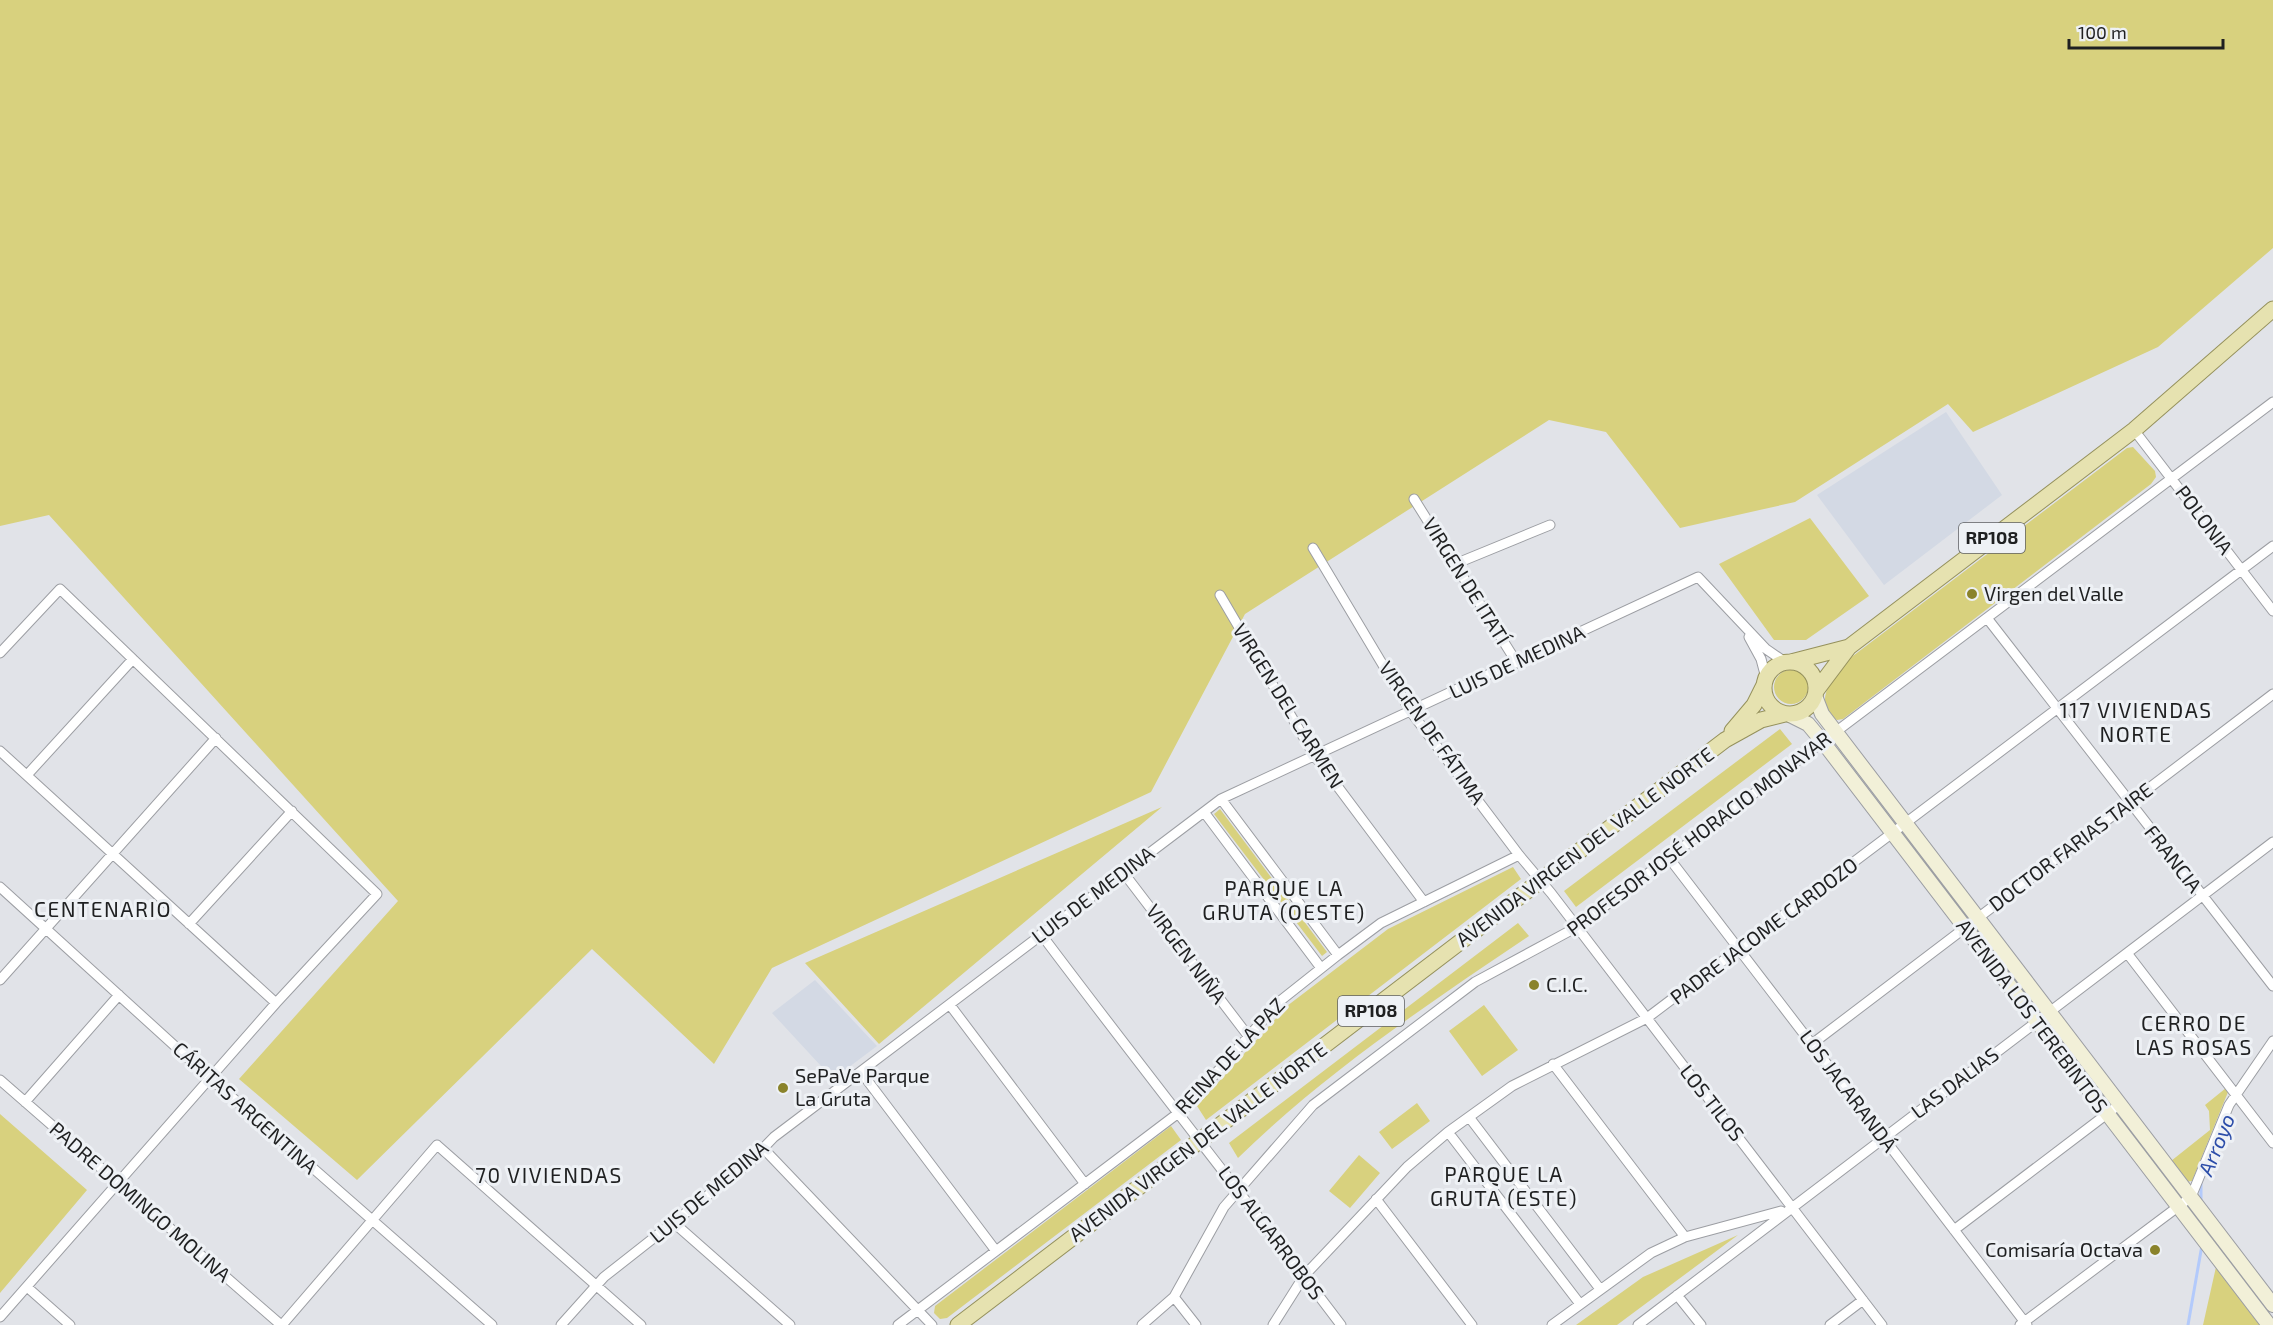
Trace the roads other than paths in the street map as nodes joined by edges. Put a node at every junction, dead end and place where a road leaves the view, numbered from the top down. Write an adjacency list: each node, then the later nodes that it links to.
1 (2273, 309): 3 (main road, RP108)
2 (2273, 402): 4 (street, PROFESOR JOSÉ HORACIO MONAYAR)
3 (2134, 430): 4 (street, POLONIA); 15 (main road, RP108)
4 (2171, 478): 10 (street, POLONIA); 13 (street, PROFESOR JOSÉ HORACIO MONAYAR)
5 (1414, 499): 9 (street, VIRGEN DE ITATÍ)
6 (1550, 525): 9 (street)
7 (2273, 546): 10 (street, PADRE JACOME CARDOZO)
8 (1313, 548): 24 (street, VIRGEN DE FÁTIMA)
9 (1455, 564): 19 (street, VIRGEN DE ITATÍ)
10 (2241, 570): 12 (street, POLONIA); 23 (street, PADRE JACOME CARDOZO)
11 (1220, 595): 31 (street, VIRGEN DEL CARMEN)
12 (2273, 611)
13 (1987, 618): 23 (street, FRANCIA); 26 (street, PROFESOR JOSÉ HORACIO MONAYAR)
14 (1740, 622): 18 (street); 19 (street, LUIS DE MEDINA); 20 (street)
15 (1849, 646): 18 (main road, RP108); 21 (main road, RP108)
16 (0, 653): 17 (street)
17 (133, 659): 27 (street); 32 (street)
18 (1787, 662): 20 (main road, RP108); 21 (main road)
19 (1517, 663): 24 (street, LUIS DE MEDINA)
20 (1765, 681): 25 (main road); 28 (main road, AVENIDA VIRGEN DEL VALLE NORTE / RP108)
21 (1816, 693): 25 (main road, RP108); 26 (main road, AVENIDA LOS TEREBINTOS)
22 (2273, 694): 34 (street, DOCTOR FARIAS TAIRE)
23 (2057, 709): 34 (street, FRANCIA); 37 (street, PADRE JACOME CARDOZO)
24 (1411, 712): 31 (street, LUIS DE MEDINA); 41 (street, VIRGEN DE FÁTIMA)
25 (1788, 715): 28 (main road, AVENIDA VIRGEN DEL VALLE NORTE / RP108); 29 (main road, AVENIDA LOS TEREBINTOS)
26 (1835, 733): 29 (street, PROFESOR JOSÉ HORACIO MONAYAR); 37 (main road, AVENIDA LOS TEREBINTOS)
27 (216, 738): 35 (street); 40 (street)
28 (1725, 740): 44 (main road, AVENIDA VIRGEN DEL VALLE NORTE / RP108)
29 (1823, 742): 38 (main road, AVENIDA LOS TEREBINTOS); 42 (street, PROFESOR JOSÉ HORACIO MONAYAR)
30 (0, 751): 32 (street)
31 (1314, 755): 33 (street, LUIS DE MEDINA); 47 (street, VIRGEN DEL CARMEN)
32 (27, 775): 40 (street)
33 (1221, 799): 36 (street, LUIS DE MEDINA); 56 (street)
34 (2129, 802): 46 (street, FRANCIA); 48 (street, DOCTOR FARIAS TAIRE)
35 (292, 812): 49 (street); 61 (street)
36 (1204, 812): 43 (street, LUIS DE MEDINA); 57 (street)
37 (1906, 824): 38 (street, PADRE JACOME CARDOZO); 48 (main road, AVENIDA LOS TEREBINTOS)
38 (1894, 834): 51 (main road, AVENIDA LOS TEREBINTOS); 54 (street, PADRE JACOME CARDOZO)
39 (2273, 842): 46 (street, LAS DALIAS)
40 (113, 854): 49 (street); 52 (street)
41 (1519, 855): 44 (street, VIRGEN DE FÁTIMA); 47 (street, REINA DE LA PAZ)
42 (1669, 858): 50 (street, PROFESOR JOSÉ HORACIO MONAYAR); 54 (street, LOS JACARANDÁ)
43 (1123, 872): 53 (street, LUIS DE MEDINA); 66 (street, VIRGEN NIÑA)
44 (1541, 881): 50 (street, LOS TILOS); 81 (main road, AVENIDA VIRGEN DEL VALLE NORTE / RP108)
45 (0, 887): 52 (street, CÁRITAS ARGENTINA)
46 (2202, 896): 55 (street, LAS DALIAS); 59 (street, FRANCIA)
47 (1424, 902): 56 (street, REINA DE LA PAZ)
48 (1977, 917): 51 (street, DOCTOR FARIAS TAIRE); 63 (main road, AVENIDA LOS TEREBINTOS)
49 (189, 924): 61 (street)
50 (1577, 927): 64 (street, LOS TILOS); 86 (street, PROFESOR JOSÉ HORACIO MONAYAR)
51 (1965, 927): 65 (main road, AVENIDA LOS TEREBINTOS); 68 (street, DOCTOR FARIAS TAIRE)
52 (46, 928): 58 (street); 60 (street, CÁRITAS ARGENTINA)
53 (1041, 934): 62 (street, LUIS DE MEDINA); 77 (street, LOS ALGARROBOS)
54 (1739, 949): 64 (street, PADRE JACOME CARDOZO); 68 (street, LOS JACARANDÁ)
55 (2127, 953): 63 (street, LAS DALIAS); 73 (street)
56 (1338, 955): 57 (street, REINA DE LA PAZ)
57 (1321, 968): 66 (street, REINA DE LA PAZ)
58 (0, 980)
59 (2273, 986)
60 (118, 994): 71 (street, CÁRITAS ARGENTINA); 74 (street)
61 (276, 1003): 71 (street)
62 (950, 1005): 70 (street, LUIS DE MEDINA); 85 (street)
63 (2050, 1012): 65 (street, LAS DALIAS); 75 (main road, AVENIDA LOS TEREBINTOS)
64 (1647, 1018): 69 (street, PADRE JACOME CARDOZO); 90 (street, LOS TILOS)
65 (2037, 1022): 76 (main road, AVENIDA LOS TEREBINTOS); 80 (street, LAS DALIAS)
66 (1248, 1037): 77 (street, REINA DE LA PAZ)
67 (2273, 1041): 73 (street)
68 (1812, 1044): 80 (street, LOS JACARANDÁ)
69 (1553, 1064): 78 (street, PADRE JACOME CARDOZO); 94 (street)
70 (861, 1072): 83 (street, LUIS DE MEDINA); 95 (street)
71 (210, 1078): 84 (street); 91 (street, CÁRITAS ARGENTINA)
72 (0, 1080): 74 (street, PADRE DOMINGO MOLINA)
73 (2235, 1093): 82 (street); 87 (street)
74 (25, 1102): 84 (street, PADRE DOMINGO MOLINA)
75 (2120, 1104): 76 (street); 87 (main road, AVENIDA LOS TEREBINTOS)
76 (2107, 1114): 89 (main road, AVENIDA LOS TEREBINTOS); 93 (street)
77 (1176, 1115): 81 (street, LOS ALGARROBOS); 85 (street, REINA DE LA PAZ)
78 (1469, 1117): 79 (street, PADRE JACOME CARDOZO); 99 (street)
79 (1448, 1132): 88 (street, PADRE JACOME CARDOZO); 103 (street)
80 (1884, 1138): 90 (street, LAS DALIAS); 93 (street, LOS JACARANDÁ)
81 (1200, 1141): 86 (street, LOS ALGARROBOS); 116 (main road, AVENIDA VIRGEN DEL VALLE NORTE / RP108)
82 (2273, 1143)
83 (763, 1148): 92 (street, LUIS DE MEDINA); 105 (street)
84 (118, 1183): 98 (street); 109 (street, PADRE DOMINGO MOLINA)
85 (1085, 1184): 95 (street, REINA DE LA PAZ)
86 (1238, 1189): 96 (street, LOS ALGARROBOS); 101 (street, PROFESOR JOSÉ HORACIO MONAYAR)
87 (2191, 1197): 89 (street); 104 (main road, AVENIDA LOS TEREBINTOS)
88 (1376, 1199): 96 (street, PADRE JACOME CARDOZO); 121 (street)
89 (2176, 1205): 107 (street); 127 (main road, AVENIDA LOS TEREBINTOS)
90 (1792, 1207): 94 (street); 100 (street, LAS DALIAS); 102 (street, LOS TILOS)
91 (373, 1221): 97 (street); 109 (street); 110 (street, CÁRITAS ARGENTINA)
92 (673, 1222): 97 (street, LUIS DE MEDINA); 113 (street)
93 (1954, 1230): 107 (street, LOS JACARANDÁ)
94 (1685, 1237): 99 (street)
95 (996, 1251): 105 (street, REINA DE LA PAZ)
96 (1304, 1276): 119 (street, PADRE JACOME CARDOZO); 120 (street, LOS ALGARROBOS)
97 (596, 1285): 111 (street, LUIS DE MEDINA); 112 (street)
98 (27, 1287): 106 (street); 108 (street)
99 (1600, 1289): 103 (street)
100 (1677, 1295): 123 (street, LAS DALIAS); 124 (street)
101 (1174, 1297): 117 (street, PROFESOR JOSÉ HORACIO MONAYAR); 118 (street)
102 (1863, 1300): 125 (street); 126 (street, LOS TILOS)
103 (1580, 1304): 122 (street)
104 (2273, 1305)
105 (917, 1311): 114 (street, REINA DE LA PAZ); 115 (street)
106 (0, 1317)
107 (2024, 1324)
108 (70, 1325)
109 (281, 1325)
110 (492, 1325)
111 (561, 1325)
112 (641, 1325)
113 (790, 1325)
114 (898, 1325)
115 (932, 1325)
116 (958, 1325)
117 (1142, 1325)
118 (1196, 1325)
119 (1273, 1325)
120 (1341, 1325)
121 (1472, 1325)
122 (1552, 1325)
123 (1638, 1325)
124 (1701, 1325)
125 (1830, 1325)
126 (1882, 1325)
127 (2269, 1325)

